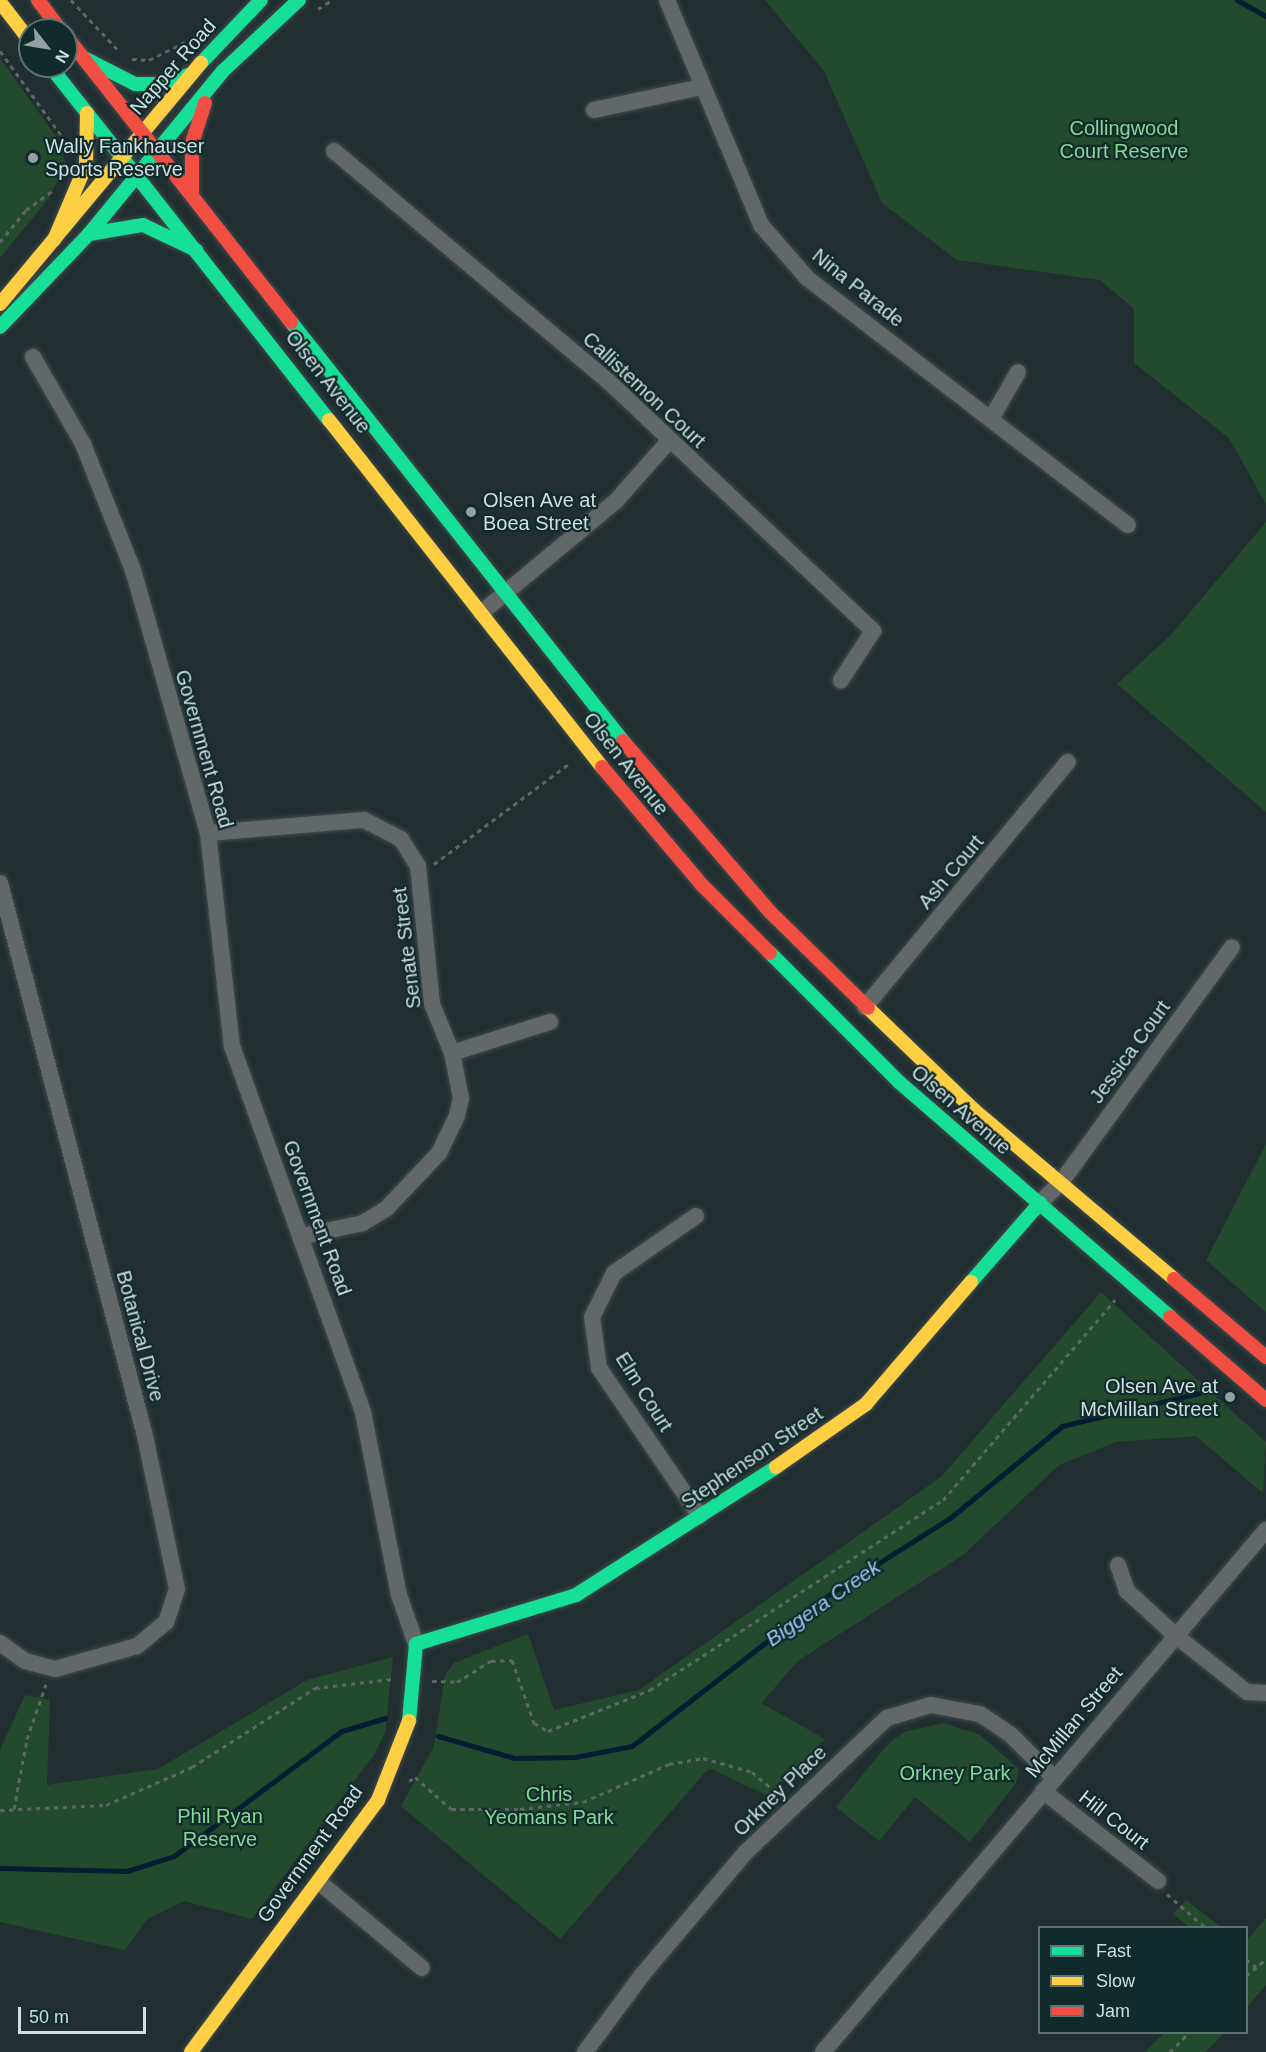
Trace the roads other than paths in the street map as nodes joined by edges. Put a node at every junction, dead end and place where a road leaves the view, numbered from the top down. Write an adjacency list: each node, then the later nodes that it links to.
1 (38, 0): 6 (main road)
2 (261, 0): 10 (main road, Napper Road)
3 (300, 0): 12 (main road, Napper Road)
4 (667, 0): 13 (street, Nina Parade)
5 (0, 2): 7 (main road)
6 (52, 18)
7 (18, 25)
8 (78, 52): 9 (main road, Olsen Avenue)
9 (82, 57): 10 (main road); 16 (main road, Olsen Avenue)
10 (192, 73): 16 (main road, Napper Road)
11 (59, 78): 15 (main road, Olsen Avenue)
12 (212, 84): 18 (main road, Napper Road); 21 (main road)
13 (701, 87): 14 (street); 29 (street, Nina Parade)
14 (594, 110)
15 (87, 113): 19 (main road, Olsen Avenue); 23 (main road)
16 (140, 135): 18 (main road, Olsen Avenue); 19 (main road, Napper Road)
17 (334, 151): 30 (street, Callistemon Court)
18 (155, 154): 20 (main road, Napper Road); 21 (main road, Olsen Avenue)
19 (123, 157): 20 (main road, Olsen Avenue); 23 (main road, Napper Road)
20 (138, 174): 22 (main road, Napper Road); 24 (main road, Olsen Avenue)
21 (192, 194): 32 (main road, Olsen Avenue)
22 (89, 234): 24 (main road); 26 (main road, Napper Road)
23 (54, 240): 25 (main road, Napper Road)
24 (203, 254): 33 (main road, Olsen Avenue)
25 (0, 303)
26 (0, 327)
27 (33, 357): 36 (street, Government Road)
28 (1018, 372): 29 (street)
29 (991, 419): 31 (street, Nina Parade)
30 (668, 442): 32 (street); 34 (street, Callistemon Court)
31 (1128, 525)
32 (505, 592): 33 (street); 39 (main road, Olsen Avenue)
33 (481, 613): 43 (main road, Olsen Avenue)
34 (841, 680)
35 (1068, 762): 39 (street, Ash Court)
36 (208, 833): 41 (street, Senate Street); 45 (street, Government Road)
37 (0, 883): 52 (street, Botanical Drive)
38 (1232, 948): 42 (street, Jessica Court)
39 (865, 1007): 42 (main road, Olsen Avenue)
40 (550, 1022): 41 (street)
41 (453, 1053): 45 (street, Senate Street)
42 (1062, 1181): 43 (street, Jessica Court); 46 (main road, Olsen Avenue)
43 (1040, 1203): 47 (main road, Olsen Avenue); 48 (main road, Stephenson Street)
44 (696, 1216): 48 (street, Elm Court)
45 (303, 1236): 53 (street, Government Road)
46 (1266, 1357)
47 (1266, 1400)
48 (700, 1516): 53 (main road, Stephenson Street)
49 (1266, 1530): 51 (street, McMillan Street)
50 (1118, 1565): 51 (street)
51 (1175, 1635): 54 (street); 55 (street, McMillan Street)
52 (0, 1643)
53 (416, 1644): 58 (main road, Government Road)
54 (1266, 1693)
55 (1054, 1778): 56 (street, McMillan Street); 62 (street, Orkney Place)
56 (1043, 1791): 57 (street, Hill Court); 60 (street, McMillan Street)
57 (1158, 1881)
58 (320, 1882): 59 (street); 61 (main road, Government Road)
59 (422, 1968)
60 (827, 2051)
61 (190, 2052)
62 (585, 2052)

